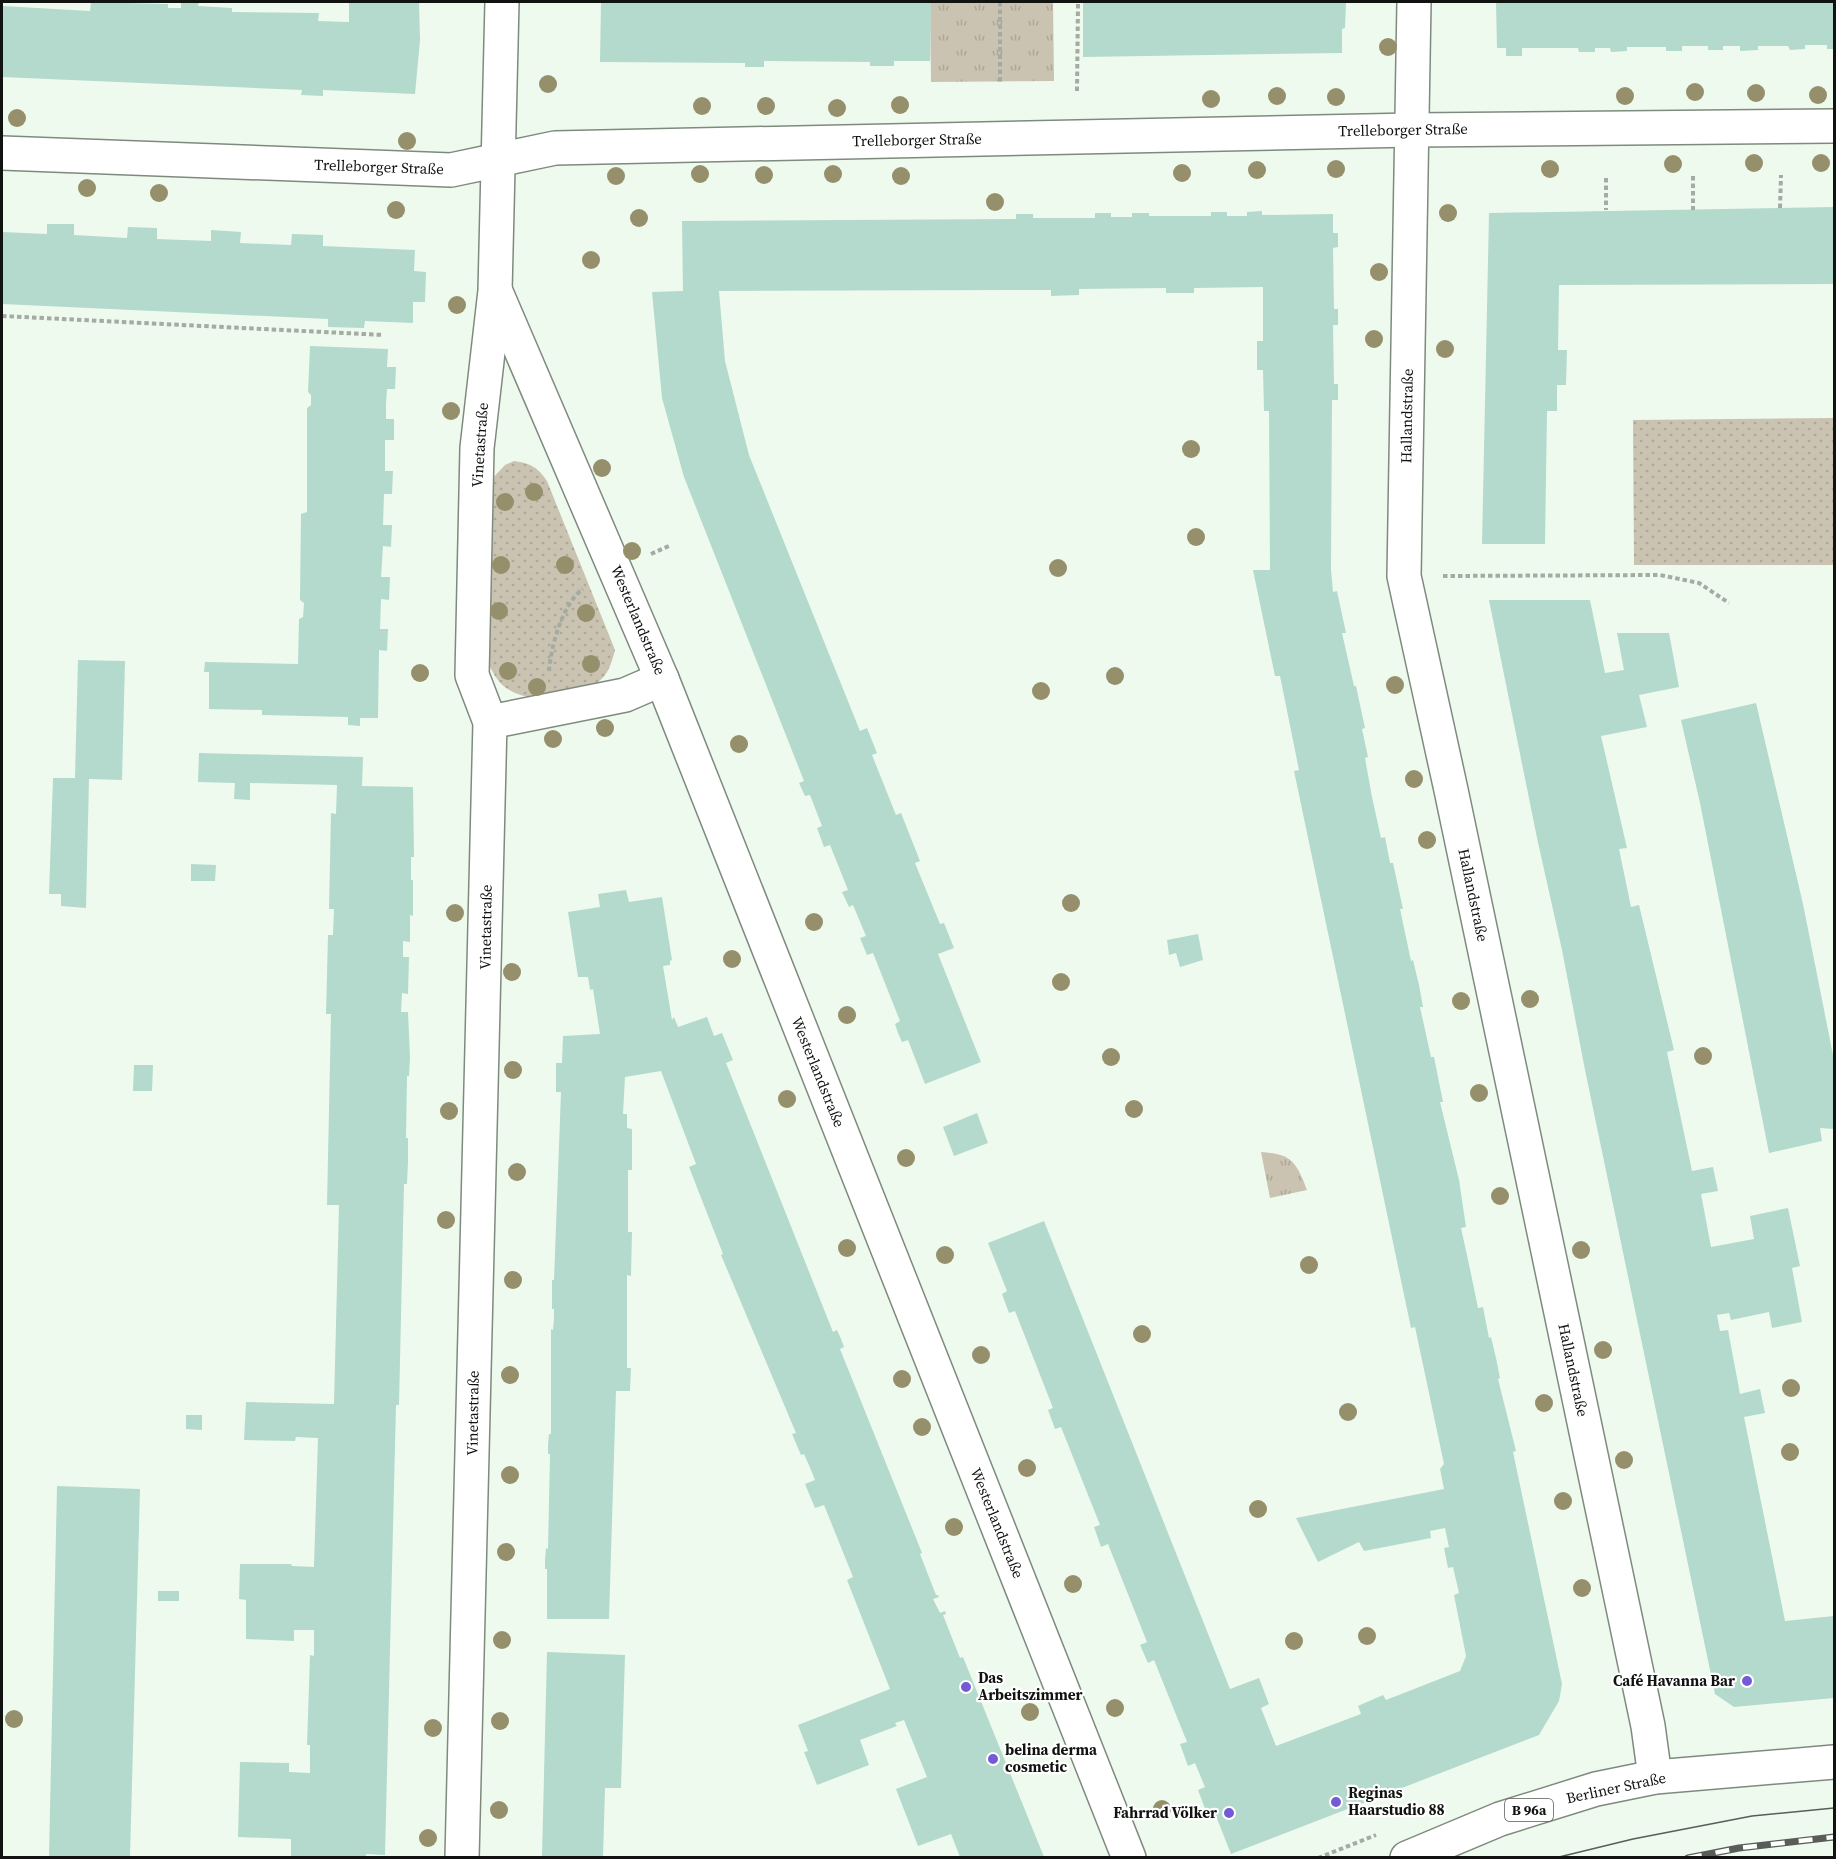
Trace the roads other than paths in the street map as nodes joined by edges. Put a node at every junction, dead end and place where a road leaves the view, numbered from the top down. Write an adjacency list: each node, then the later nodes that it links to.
1 (502, 2): 6 (street, Vinetastraße)
2 (1414, 2): 4 (street, Hallandstraße)
3 (1834, 126): 4 (street, Trelleborger Straße)
4 (1412, 130): 6 (street, Trelleborger Straße); 11 (street, Hallandstraße)
5 (2, 153): 6 (street, Trelleborger Straße)
6 (497, 161): 7 (street, Vinetastraße)
7 (495, 291): 8 (street, Westerlandstraße); 9 (street, Vinetastraße)
8 (662, 679): 9 (street); 13 (street, Westerlandstraße)
9 (490, 722): 12 (street, Vinetastraße)
10 (1834, 1762): 11 (street, Berliner Straße / B 96a)
11 (1655, 1777): 14 (street, Berliner Straße / B 96a)
12 (462, 1857)
13 (1130, 1857)
14 (1407, 1857)

